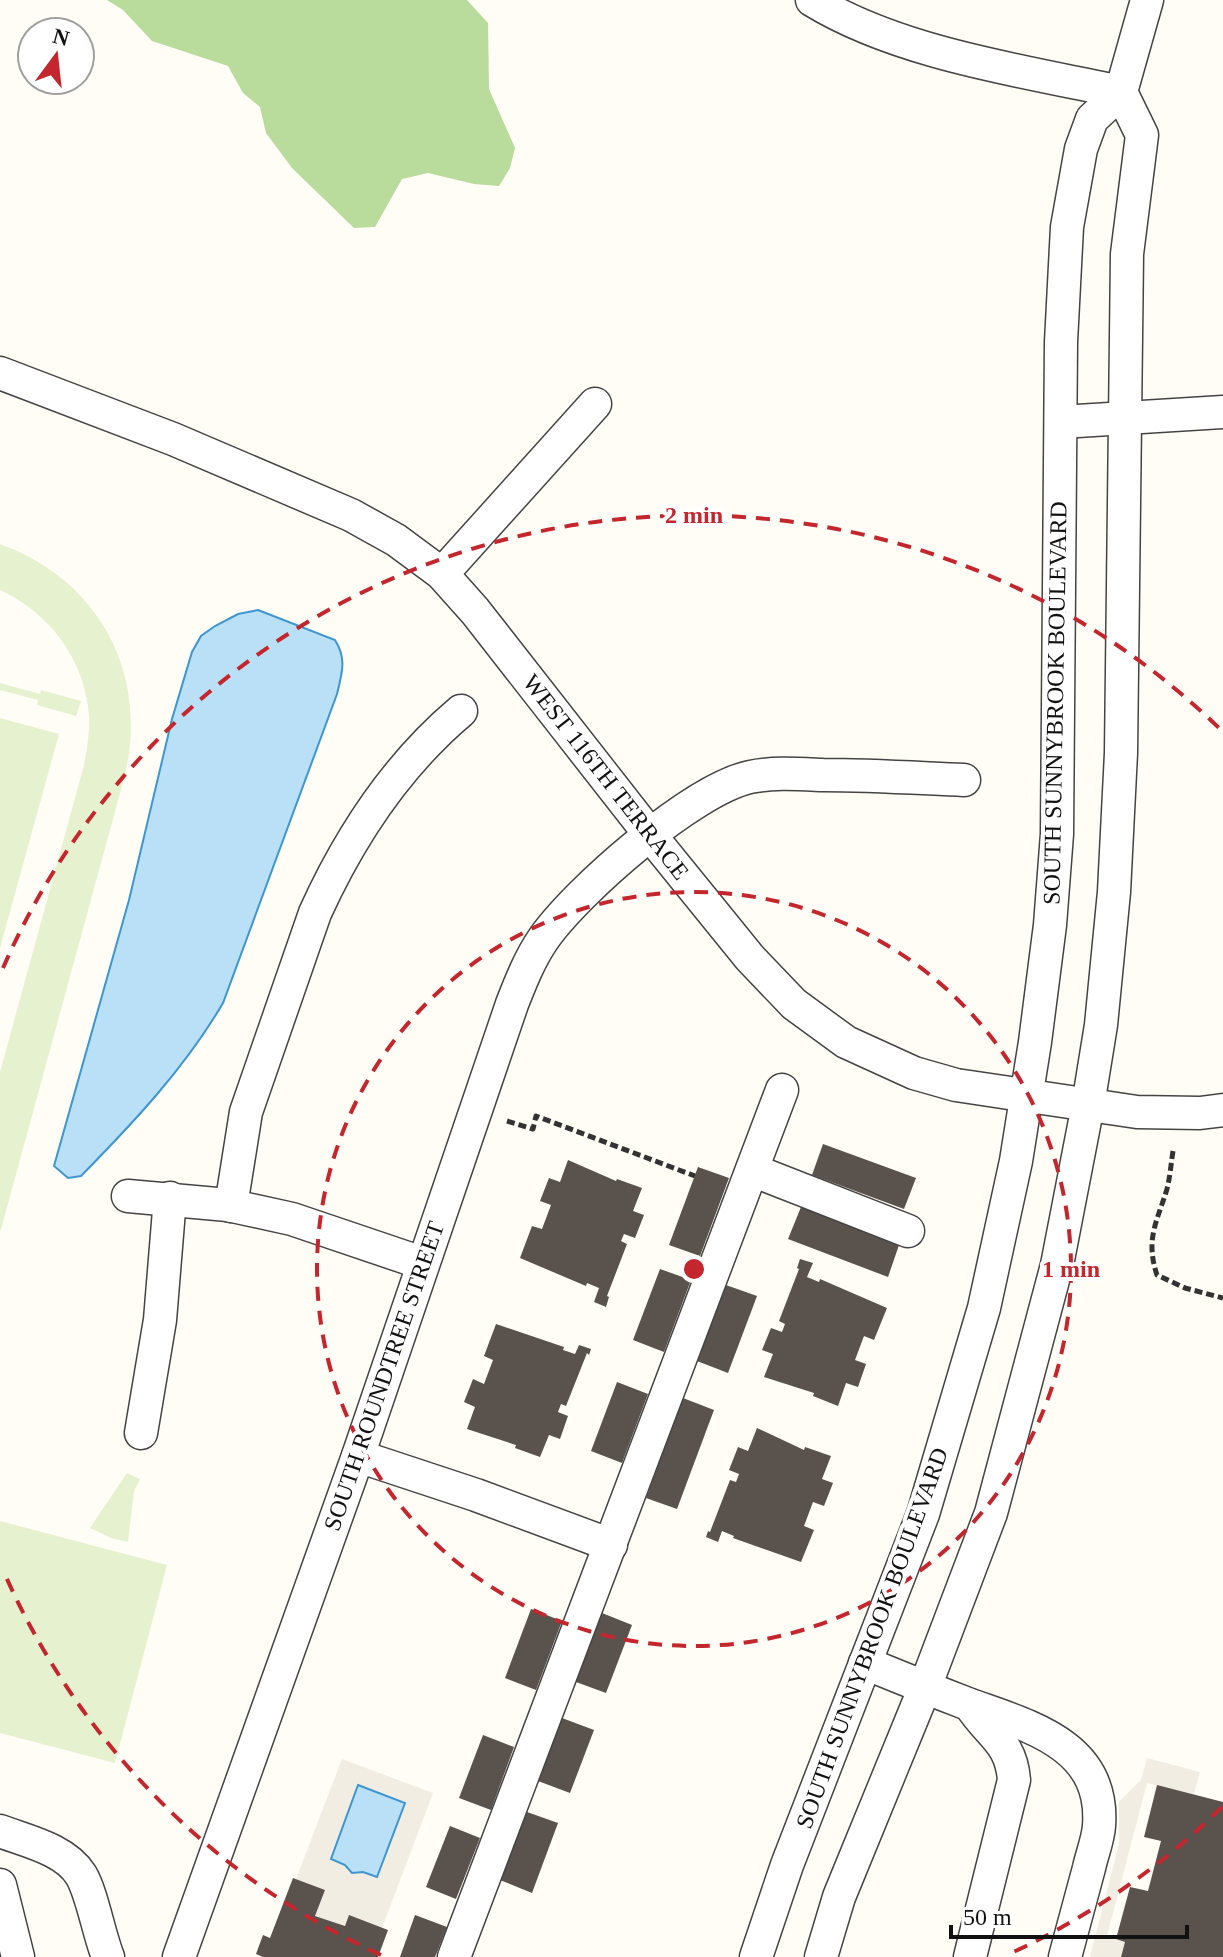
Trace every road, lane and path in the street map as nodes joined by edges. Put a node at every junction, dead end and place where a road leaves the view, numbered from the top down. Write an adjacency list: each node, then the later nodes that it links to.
1 (812, 0): 3 (street)
2 (1147, 0): 3 (street)
3 (1121, 92): 7 (street); 8 (street, SOUTH SUNNYBROOK BOULEVARD)
4 (0, 373): 9 (street, WEST 116TH TERRACE)
5 (595, 404): 9 (street)
6 (1223, 412): 7 (street)
7 (1126, 420): 8 (street); 15 (street)
8 (1061, 422): 14 (street, SOUTH SUNNYBROOK BOULEVARD)
9 (442, 574): 12 (street, WEST 116TH TERRACE)
10 (461, 711): 23 (street)
11 (964, 780): 12 (street, SOUTH ROUNDTREE STREET)
12 (651, 836): 14 (street, WEST 116TH TERRACE); 25 (street, SOUTH ROUNDTREE STREET)
13 (782, 1090): 19 (street)
14 (1026, 1097): 15 (street, WEST 116TH TERRACE); 30 (street, SOUTH SUNNYBROOK BOULEVARD)
15 (1088, 1105): 16 (street, WEST 116TH TERRACE); 31 (street)
16 (1223, 1110)
17 (507, 1121): 20 (path)
18 (1173, 1151): 26 (path)
19 (752, 1170): 24 (street); 29 (street)
20 (695, 1176)
21 (128, 1196): 22 (street)
22 (170, 1198): 23 (street); 27 (street)
23 (231, 1206): 25 (street)
24 (908, 1231)
25 (422, 1263): 28 (street, SOUTH ROUNDTREE STREET)
26 (1223, 1298)
27 (141, 1433)
28 (358, 1456): 29 (street); 37 (street, SOUTH ROUNDTREE STREET)
29 (611, 1545): 38 (street)
30 (865, 1663): 31 (street); 39 (street, SOUTH SUNNYBROOK BOULEVARD)
31 (925, 1687): 32 (street); 40 (street)
32 (970, 1705): 41 (street); 42 (street)
33 (0, 1831): 36 (street)
34 (0, 1885): 35 (street)
35 (18, 1957)
36 (108, 1957)
37 (179, 1957)
38 (454, 1957)
39 (756, 1957)
40 (821, 1957)
41 (970, 1957)
42 (1065, 1957)

